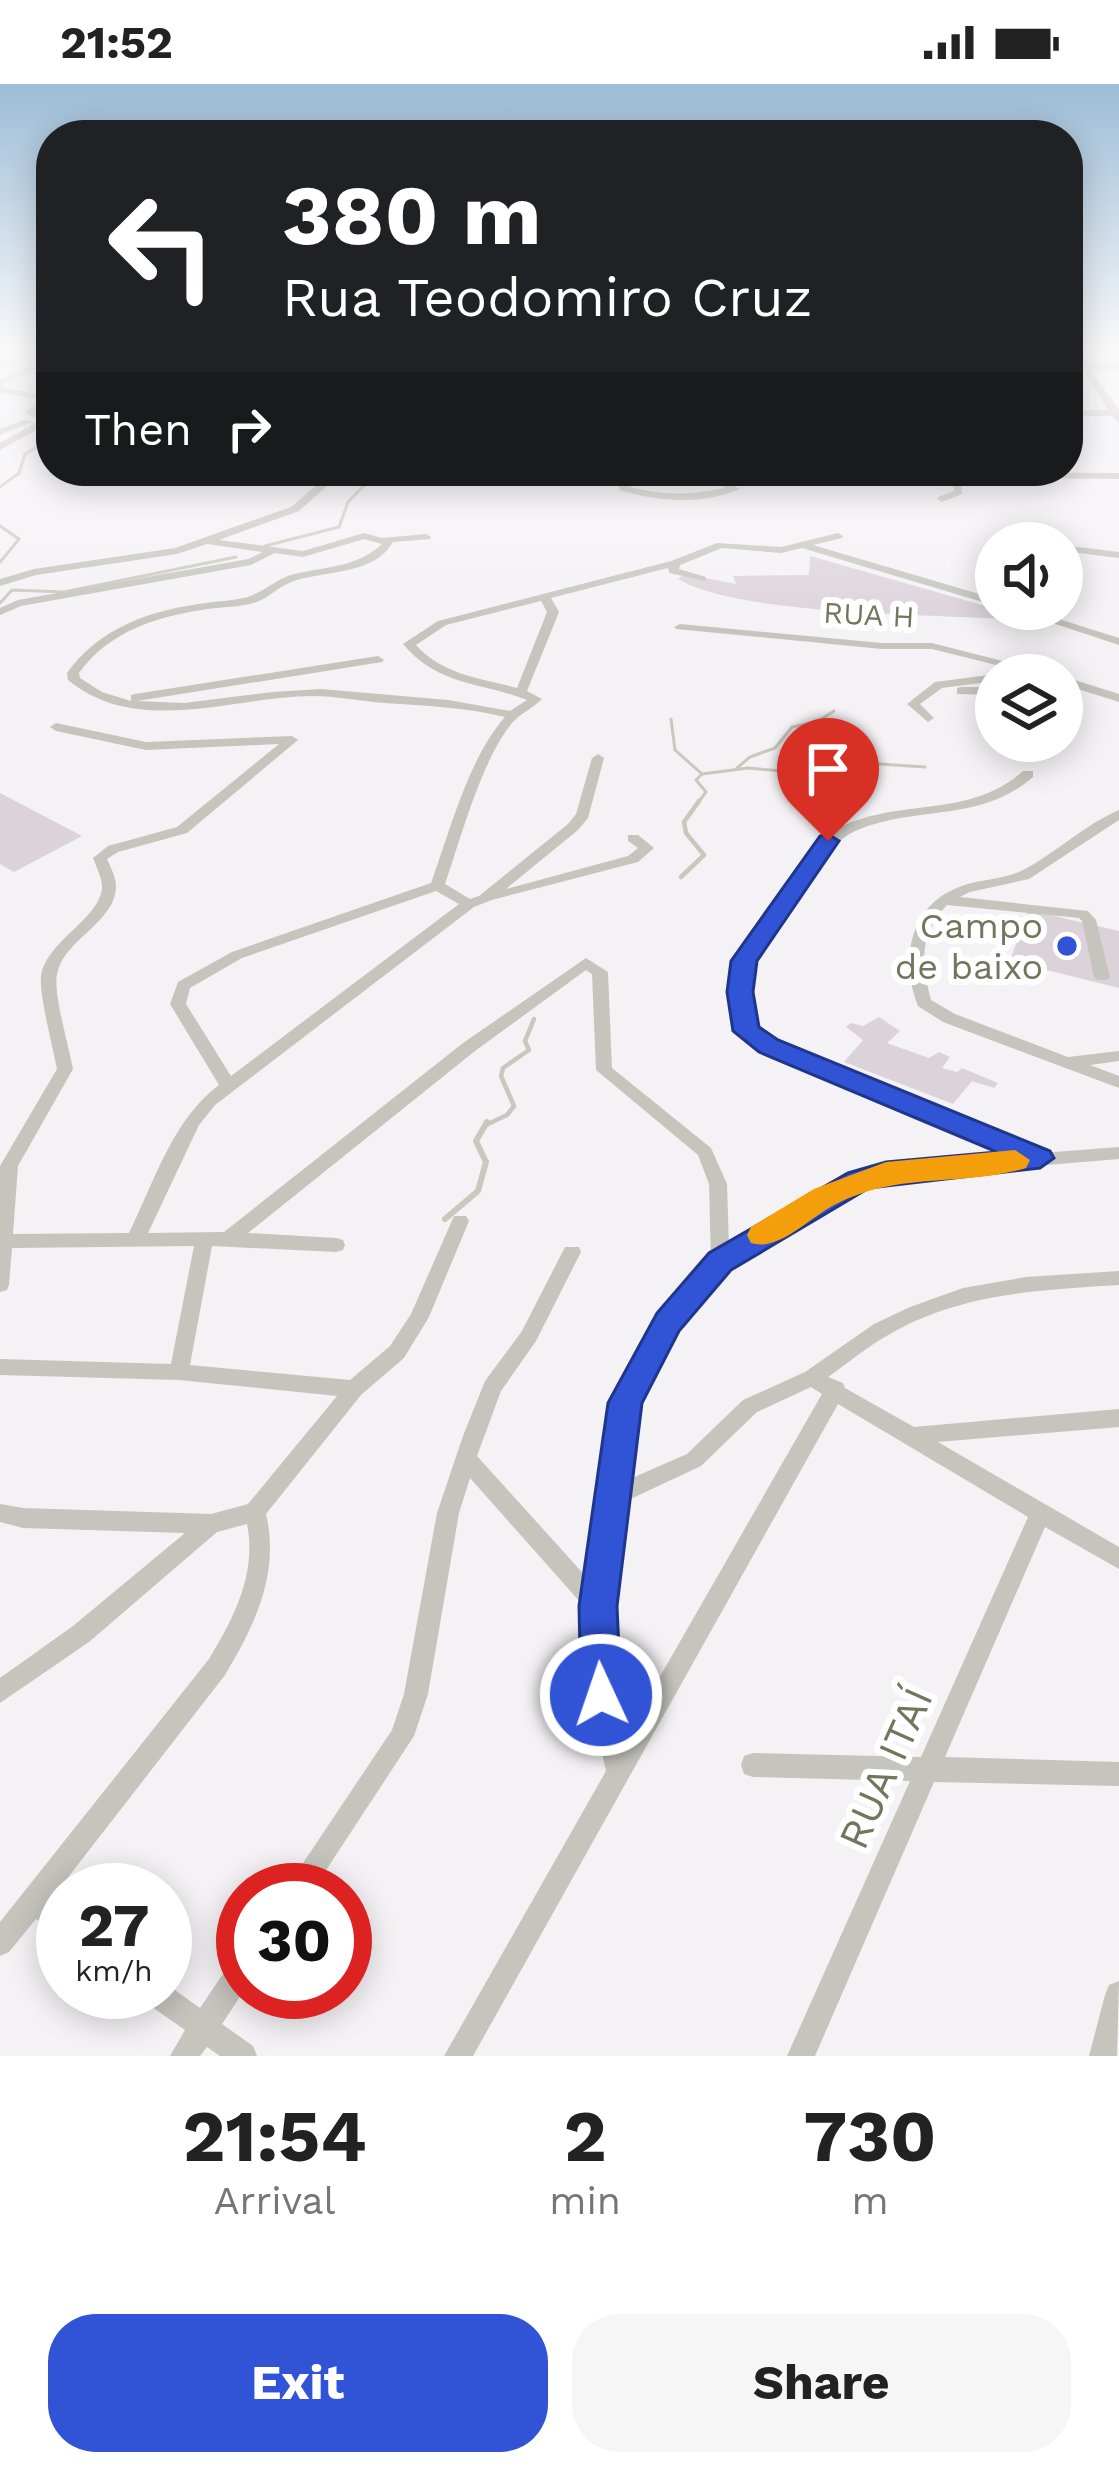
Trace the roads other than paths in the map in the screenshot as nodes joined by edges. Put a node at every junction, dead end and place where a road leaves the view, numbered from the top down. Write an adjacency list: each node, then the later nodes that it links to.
1 (1083, 474): 2 (street)
2 (1119, 476)
3 (317, 486): 11 (street)
4 (623, 486): 5 (street)
5 (729, 486)
6 (956, 486): 7 (street)
7 (942, 499)
8 (838, 536): 12 (street)
9 (426, 537): 10 (street)
10 (386, 539): 14 (street); 32 (street)
11 (207, 541): 14 (street); 18 (street)
12 (806, 547): 16 (street); 20 (street)
13 (1083, 550): 15 (street)
14 (272, 551): 21 (street)
15 (1119, 554)
16 (674, 562): 17 (street); 19 (street)
17 (702, 579)
18 (0, 583)
19 (543, 595): 31 (street); 31 (street)
20 (975, 597)
21 (0, 612)
22 (680, 627): 25 (street, RUA H)
23 (1082, 630): 24 (street)
24 (1119, 642)
25 (975, 656)
26 (378, 660): 32 (street)
27 (975, 679): 29 (street)
28 (1083, 684): 33 (street)
29 (934, 689): 30 (street); 35 (street)
30 (975, 691)
31 (520, 692): 34 (street)
32 (132, 694): 34 (street)
33 (1119, 698)
34 (512, 715): 41 (street)
35 (928, 718)
36 (56, 727): 53 (street)
37 (598, 758): 43 (street)
38 (1028, 774): 50 (street)
39 (1119, 814): 42 (street)
40 (633, 838): 43 (street)
41 (437, 886): 43 (street); 48 (street)
42 (943, 900): 44 (street); 46 (street)
43 (476, 902): 48 (street)
44 (1102, 977)
45 (1119, 1056): 46 (street)
46 (1068, 1062): 47 (street)
47 (1119, 1082)
48 (228, 1084): 54 (street)
49 (1119, 1153): 50 (street)
50 (1040, 1158): 58 (street)
51 (460, 1221): 64 (street)
52 (228, 1239): 55 (street); 56 (street); 58 (street)
53 (2, 1240): 54 (street); 60 (street)
54 (135, 1240): 55 (street)
55 (204, 1240): 62 (street)
56 (336, 1245)
57 (572, 1252): 68 (street)
58 (720, 1262): 69 (street)
59 (1119, 1278): 63 (street)
60 (0, 1285)
61 (0, 1367): 62 (street)
62 (179, 1372): 64 (street)
63 (812, 1378): 65 (street); 69 (street)
64 (354, 1389): 72 (street)
65 (836, 1389): 67 (street); 79 (street)
66 (1119, 1418): 67 (street)
67 (915, 1435): 70 (street)
68 (466, 1459): 75 (street); 81 (street)
69 (610, 1498): 75 (street)
70 (1041, 1512): 74 (street); 78 (street, RUA ITAÍ)
71 (0, 1513): 73 (street)
72 (255, 1513): 73 (street); 82 (street)
73 (211, 1524): 76 (street)
74 (1119, 1559)
75 (598, 1606): 79 (street)
76 (0, 1692)
77 (753, 1765): 78 (street)
78 (927, 1767): 80 (street); 91 (street, RUA ITAÍ)
79 (618, 1771): 90 (street)
80 (1119, 1774)
81 (317, 1863)
82 (34, 1901): 83 (street)
83 (0, 1943)
84 (1119, 1995): 92 (street)
85 (216, 2008): 87 (street)
86 (191, 2019): 87 (street)
87 (202, 2027): 88 (street); 89 (street)
88 (184, 2056)
89 (242, 2056)
90 (458, 2056)
91 (801, 2056)
92 (1103, 2056)

